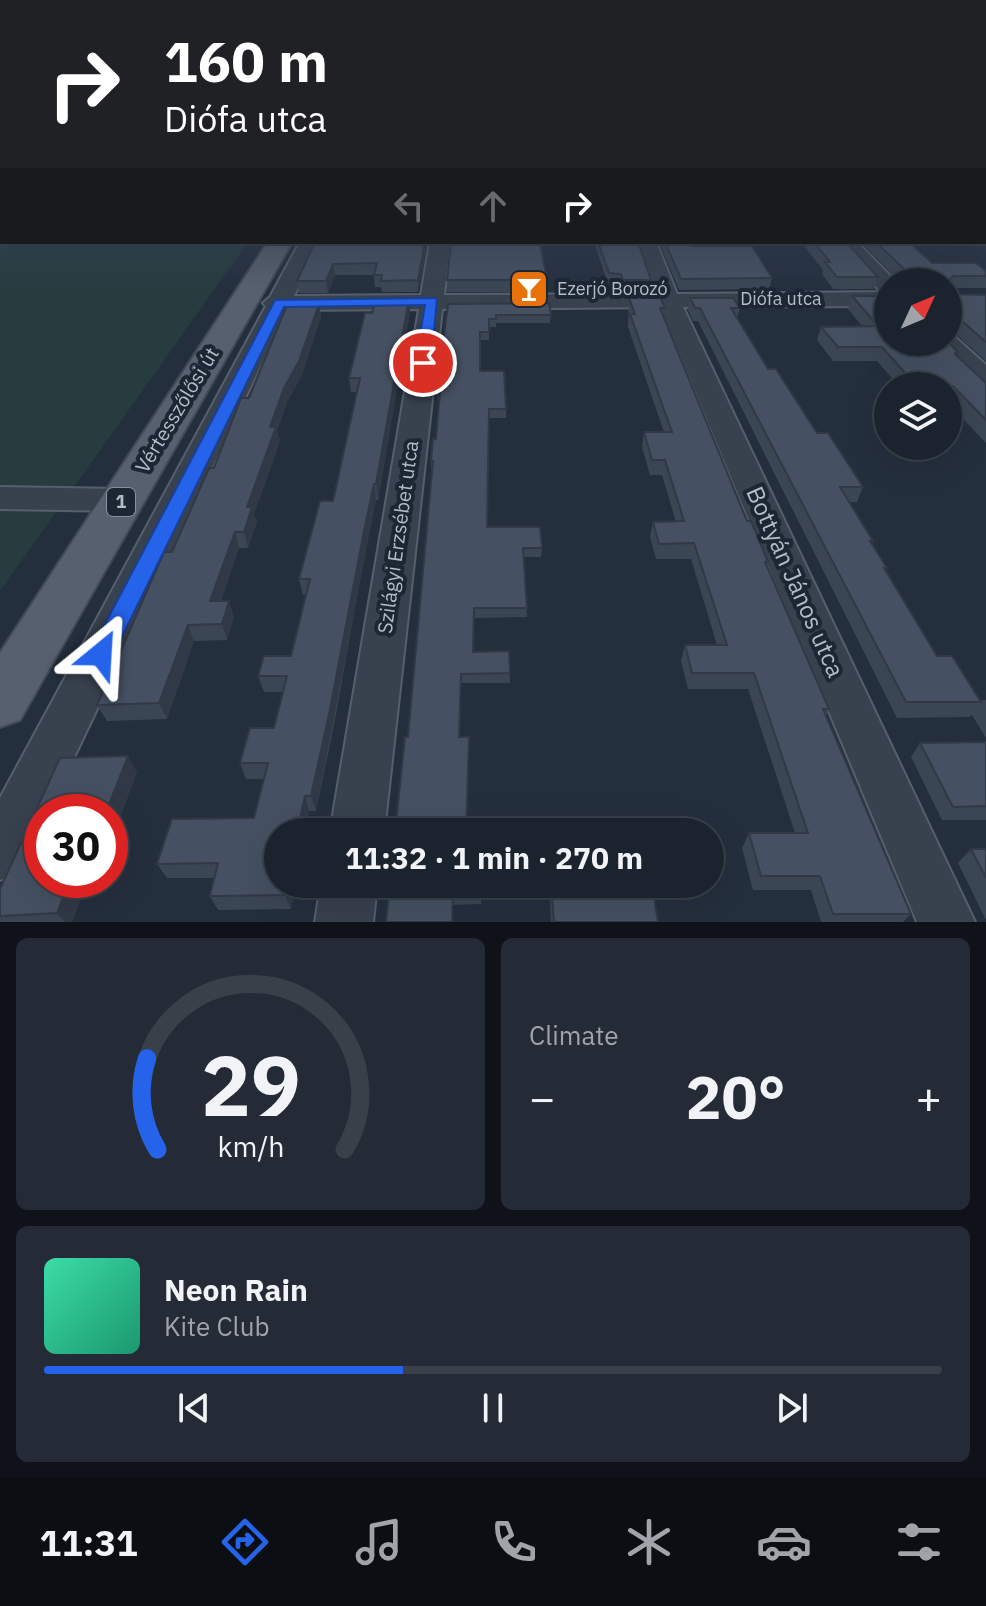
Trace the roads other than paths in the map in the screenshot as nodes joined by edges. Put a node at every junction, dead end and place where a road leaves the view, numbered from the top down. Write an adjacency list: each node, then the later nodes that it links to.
1 (279, 244): 10 (main road, Vértesszőlősi út / 1)
2 (308, 244): 10 (street, Vértesszőlősi út)
3 (440, 244): 9 (street, Szilágyi Erzsébet utca)
4 (647, 244): 8 (street, Bottyán János utca)
5 (848, 244): 6 (street)
6 (874, 271)
7 (874, 299): 8 (street, Diófa utca)
8 (668, 300): 9 (street, Diófa utca); 20 (street, Bottyán János utca)
9 (432, 301): 10 (street, Diófa utca); 16 (street, Szilágyi Erzsébet utca)
10 (261, 303): 14 (main road, Vértesszőlősi út / 1); 17 (street, Vértesszőlősi út)
11 (961, 356): 12 (street)
12 (986, 380)
13 (0, 498): 14 (street)
14 (122, 500): 15 (main road, Vértesszőlősi út / 1)
15 (0, 702)
16 (359, 818)
17 (0, 853)
18 (347, 898): 19 (street)
19 (344, 922)
20 (946, 922)

